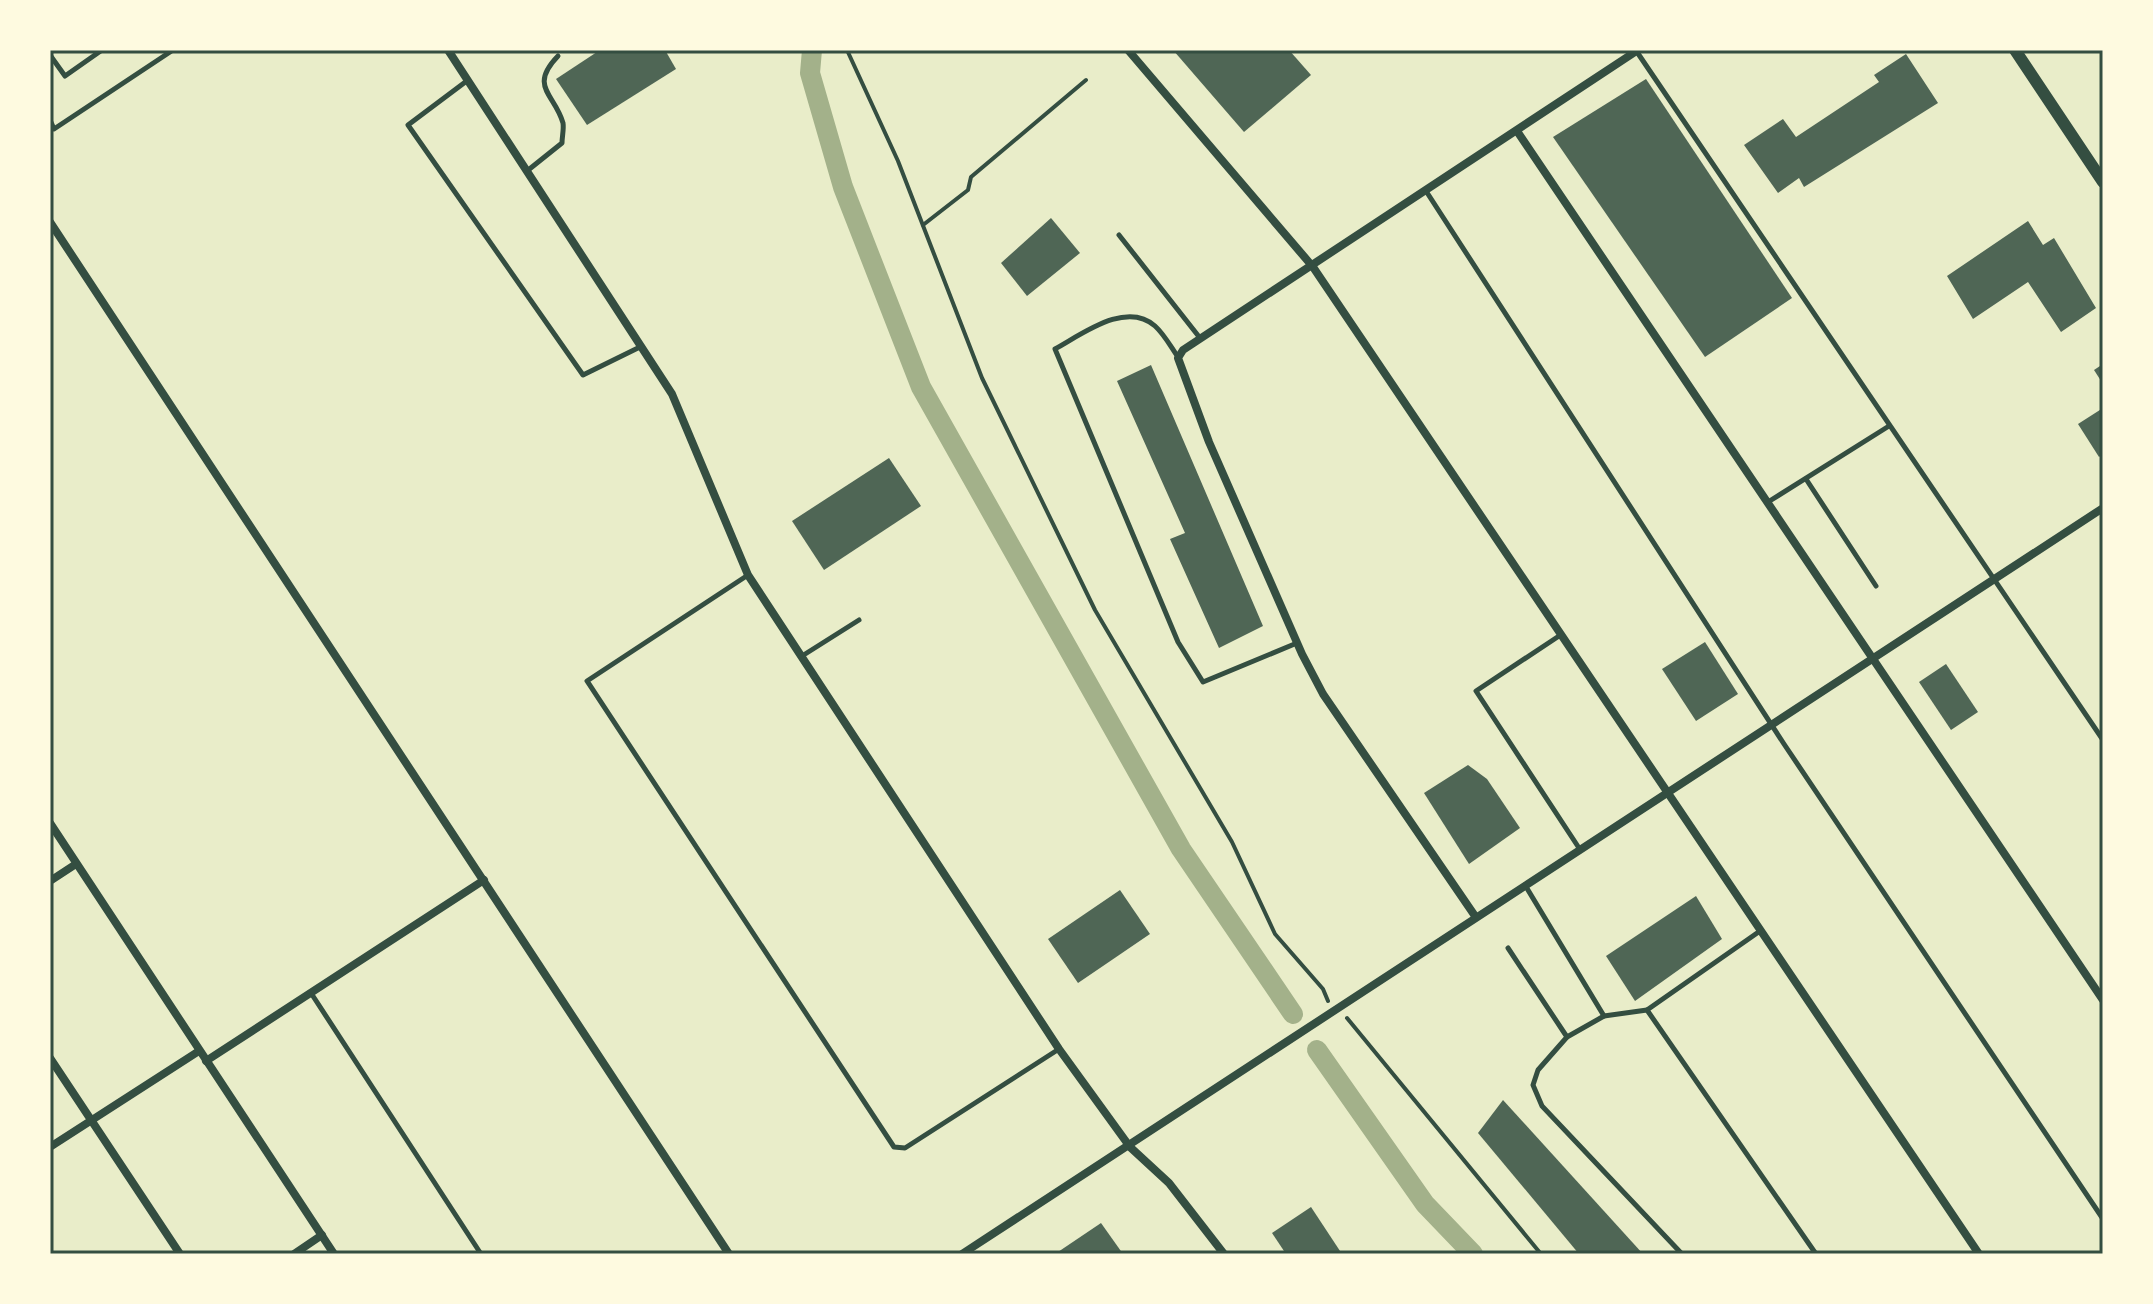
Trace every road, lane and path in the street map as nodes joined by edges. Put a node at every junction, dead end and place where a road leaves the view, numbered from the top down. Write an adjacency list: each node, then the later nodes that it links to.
1 (102, 50): 8 (lane)
2 (173, 50): 12 (lane)
3 (448, 50): 10 (street)
4 (847, 50): 18 (path)
5 (1128, 50): 20 (street)
6 (1637, 50): 13 (street); 24 (lane)
7 (2015, 50): 15 (street)
8 (50, 55)
9 (558, 56): 14 (lane)
10 (468, 80): 14 (street); 22 (lane)
11 (1086, 80): 18 (path)
12 (50, 120)
13 (1517, 131): 16 (street); 26 (street)
14 (527, 171): 22 (street)
15 (2103, 182)
16 (1426, 191): 20 (street); 36 (lane)
17 (50, 222): 42 (street)
18 (923, 225): 49 (path)
19 (1119, 235): 21 (lane)
20 (1313, 267): 21 (street); 32 (street)
21 (1200, 339): 23 (street)
22 (643, 345): 28 (street)
23 (1178, 358): 33 (street); 33 (lane)
24 (1889, 426): 25 (lane); 29 (lane)
25 (1806, 479): 26 (lane); 30 (lane)
26 (1767, 502): 35 (street)
27 (2103, 508): 29 (street)
28 (748, 575): 34 (street); 55 (lane)
29 (1992, 578): 35 (street); 37 (lane)
30 (1876, 586)
31 (859, 620): 34 (lane)
32 (1559, 636): 38 (street); 40 (lane)
33 (1297, 643): 45 (street)
34 (802, 656): 55 (street)
35 (1871, 658): 36 (street); 50 (street)
36 (1772, 723): 38 (street); 62 (lane)
37 (2103, 740)
38 (1667, 791): 40 (street); 46 (street)
39 (50, 823): 41 (street)
40 (1579, 848): 44 (street)
41 (76, 864): 43 (street); 56 (street)
42 (484, 880): 48 (street); 68 (street)
43 (50, 881)
44 (1525, 884): 45 (street); 52 (lane)
45 (1475, 916): 61 (street)
46 (1760, 931): 51 (lane); 74 (street)
47 (1508, 948): 54 (lane)
48 (310, 992): 58 (street); 67 (lane)
49 (1324, 998)
50 (2103, 1000)
51 (1647, 1010): 52 (lane); 73 (lane)
52 (1604, 1016): 54 (lane)
53 (1350, 1021): 71 (path)
54 (1567, 1037): 72 (lane)
55 (1059, 1049): 61 (street)
56 (199, 1051): 58 (street); 59 (street)
57 (50, 1058): 59 (street)
58 (206, 1061): 63 (street)
59 (91, 1120): 60 (street); 64 (street)
60 (50, 1147)
61 (1130, 1147): 69 (street); 70 (street)
62 (2103, 1219)
63 (322, 1235): 65 (street); 66 (street)
64 (180, 1254)
65 (294, 1254)
66 (334, 1254)
67 (481, 1254)
68 (729, 1254)
69 (962, 1254)
70 (1224, 1254)
71 (1541, 1254)
72 (1682, 1254)
73 (1816, 1254)
74 (1979, 1254)

